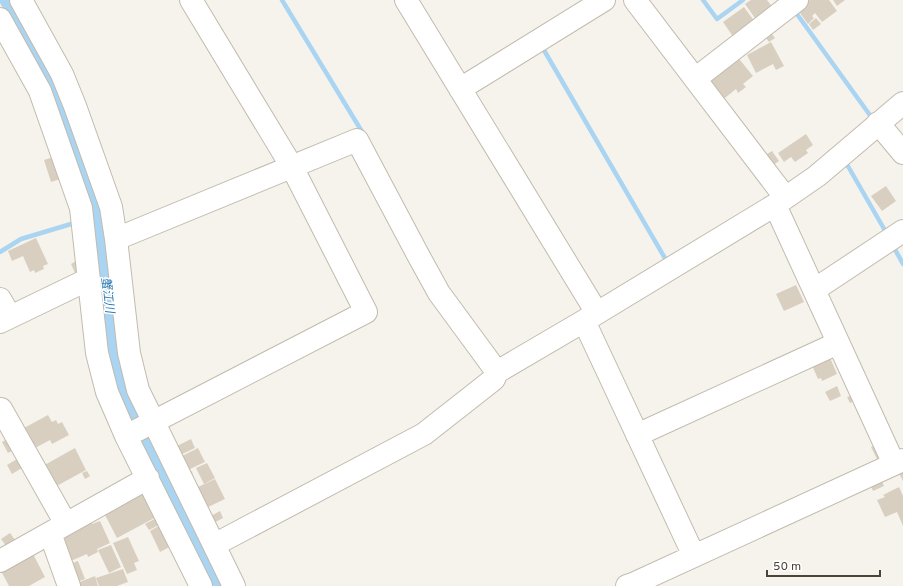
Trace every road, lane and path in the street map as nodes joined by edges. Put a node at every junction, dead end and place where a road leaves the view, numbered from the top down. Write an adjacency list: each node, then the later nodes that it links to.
1 (21, 0): 16 (street)
2 (191, 0): 13 (street)
3 (406, 0): 9 (street)
4 (604, 0): 9 (street)
5 (635, 0): 8 (street)
6 (797, 0): 8 (street)
7 (0, 19): 17 (street)
8 (695, 79): 14 (street)
9 (460, 89): 20 (street)
10 (903, 103): 11 (street)
11 (878, 123): 12 (street); 14 (street)
12 (903, 153)
13 (292, 167): 16 (street); 22 (street); 24 (street)
14 (780, 201): 18 (street); 20 (street)
15 (903, 231): 18 (street)
16 (116, 239): 24 (street)
17 (89, 279): 19 (street); 25 (street)
18 (814, 290): 21 (street)
19 (3, 312)
20 (590, 317): 22 (street); 26 (street)
21 (838, 343): 26 (street); 27 (street)
22 (497, 372): 30 (street)
23 (1, 409): 29 (street)
24 (152, 423): 25 (street); 30 (street)
25 (128, 435): 28 (street)
26 (637, 435): 31 (street)
27 (898, 462): 31 (street)
28 (148, 478): 29 (street); 34 (street)
29 (58, 529): 32 (street); 33 (street)
30 (214, 545): 35 (street)
31 (694, 556): 36 (street)
32 (0, 561)
33 (69, 586)
34 (201, 586)
35 (234, 586)
36 (627, 586)

